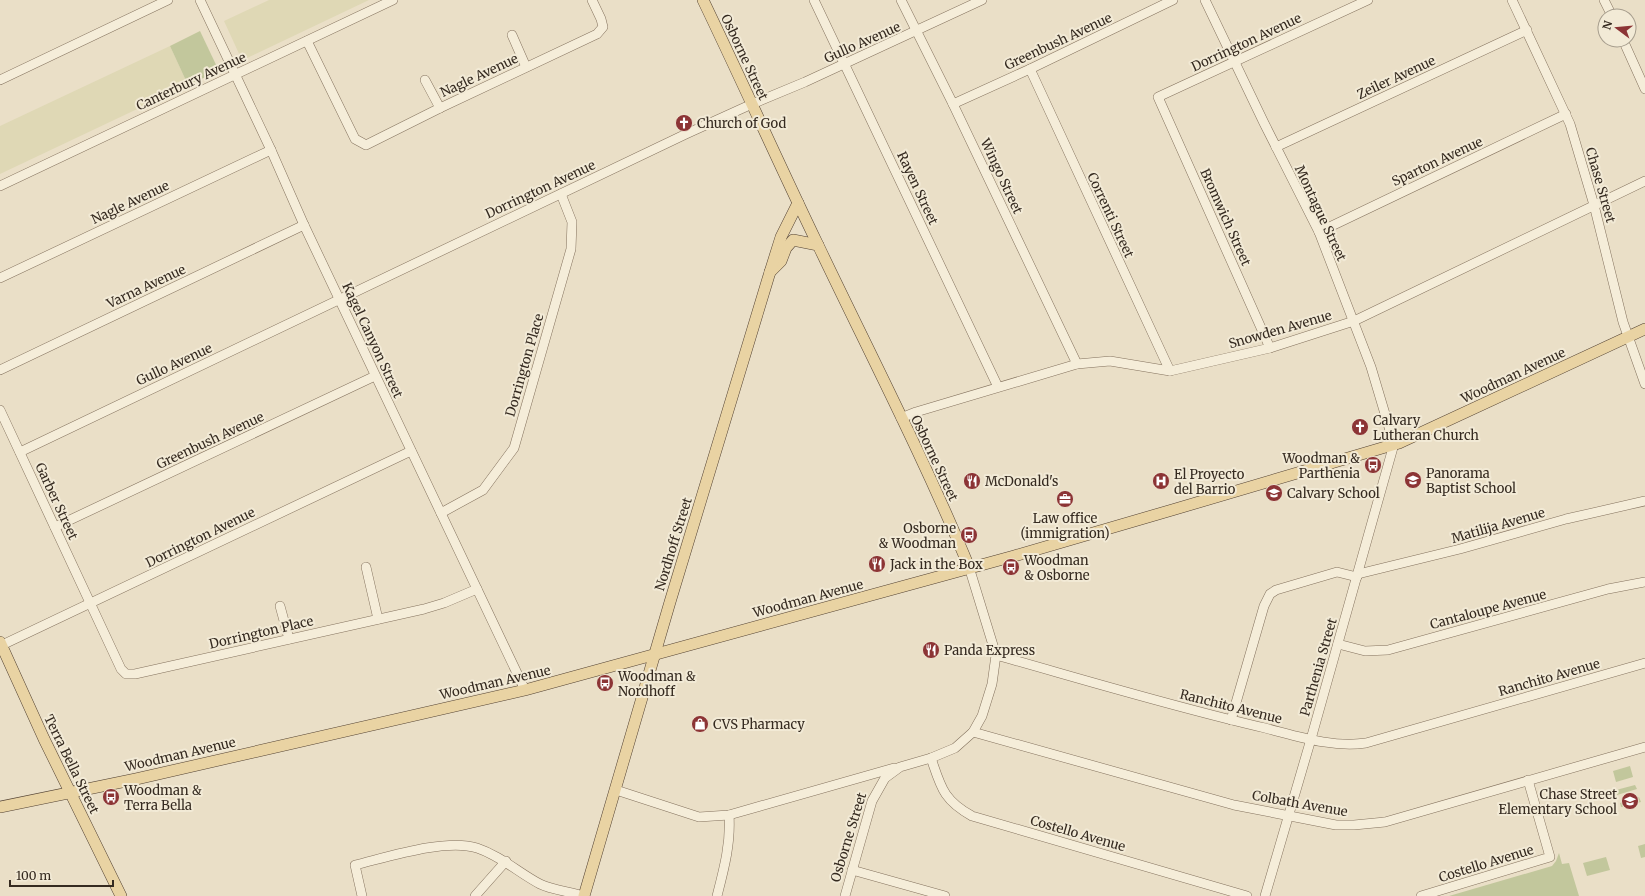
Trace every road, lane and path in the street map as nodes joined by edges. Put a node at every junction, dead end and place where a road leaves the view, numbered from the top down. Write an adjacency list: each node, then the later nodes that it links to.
1 (168, 0): 23 (street)
2 (200, 0): 22 (street, Kagel Canyon Street)
3 (393, 0): 16 (street, Canterbury Avenue)
4 (592, 0): 20 (street, Nagle Avenue)
5 (703, 0): 27 (main road, Osborne Street)
6 (814, 0): 19 (street, Rayen Street)
7 (901, 0): 14 (street, Wingo Street)
8 (982, 0): 14 (street, Gullo Avenue)
9 (1173, 0): 21 (street, Greenbush Avenue)
10 (1205, 0): 18 (street, Montague Street)
11 (1368, 0): 18 (street, Dorrington Avenue)
12 (1512, 0): 13 (street, Chase Street)
13 (1527, 30): 30 (street, Chase Street); 31 (street, Zeiler Avenue)
14 (916, 32): 19 (street, Gullo Avenue); 28 (street, Wingo Street)
15 (512, 35): 20 (street)
16 (307, 41): 22 (street, Canterbury Avenue); 29 (street, Nagle Avenue)
17 (1627, 48): 25 (street)
18 (1235, 62): 26 (street, Dorrington Avenue); 31 (street, Montague Street)
19 (844, 64): 27 (street, Gullo Avenue); 53 (street, Rayen Street)
20 (526, 67): 29 (street, Nagle Avenue)
21 (1030, 69): 28 (street, Greenbush Avenue); 50 (street, Correnti Street)
22 (234, 74): 32 (street, Kagel Canyon Street); 34 (street, Canterbury Avenue)
23 (0, 80)
24 (425, 80): 29 (street)
25 (1645, 89)
26 (1158, 97): 47 (street, Bromwich Street)
27 (752, 104): 35 (street, Dorrington Avenue); 36 (main road, Osborne Street)
28 (953, 104): 48 (street, Wingo Street)
29 (440, 108)
30 (1566, 114): 37 (street, Chase Street); 39 (street, Sparton Avenue)
31 (1276, 147): 39 (street, Montague Street)
32 (271, 150): 38 (street, Kagel Canyon Street); 42 (street, Nagle Avenue)
33 (1645, 181): 37 (street, Snowden Avenue)
34 (0, 186)
35 (561, 194): 43 (street, Dorrington Avenue); 60 (street, Dorrington Place)
36 (798, 203): 40 (main road, Osborne Street); 41 (main road, Nordhoff Street)
37 (1594, 205): 44 (street, Snowden Avenue); 46 (street, Chase Street)
38 (304, 225): 43 (street, Kagel Canyon Street); 49 (street, Varna Avenue)
39 (1318, 232): 44 (street, Montague Street)
40 (818, 245): 41 (main road); 55 (main road, Osborne Street)
41 (770, 272): 73 (main road, Nordhoff Street)
42 (0, 278)
43 (340, 299): 51 (street, Kagel Canyon Street); 58 (street, Gullo Avenue)
44 (1354, 321): 47 (street, Snowden Avenue); 56 (street, Montague Street)
45 (1645, 329): 46 (main road, Woodman Avenue)
46 (1628, 337): 52 (street, Chase Street); 56 (main road, Woodman Avenue)
47 (1270, 348): 50 (street, Snowden Avenue)
48 (1077, 364): 50 (street, Snowden Avenue); 53 (street, Snowden Avenue)
49 (0, 370)
50 (1170, 371)
51 (375, 376): 57 (street, Kagel Canyon Street); 61 (street, Greenbush Avenue)
52 (1645, 384)
53 (998, 387): 55 (street, Snowden Avenue)
54 (0, 410): 58 (street, Garber Street)
55 (901, 418): 62 (main road, Osborne Street)
56 (1394, 444): 62 (main road, Woodman Avenue); 64 (street, Parthenia Street)
57 (410, 451): 60 (street, Kagel Canyon Street); 67 (street, Dorrington Avenue)
58 (20, 452): 61 (street, Garber Street)
59 (1645, 501): 64 (street, Matilija Avenue)
60 (441, 513): 66 (street, Kagel Canyon Street)
61 (55, 527): 67 (street, Garber Street)
62 (969, 567): 73 (main road, Woodman Avenue); 74 (street, Osborne Street)
63 (366, 568): 69 (street)
64 (1358, 575): 71 (street, Parthenia Street); 77 (street, Matilija Avenue)
65 (1645, 582): 71 (street, Cantaloupe Avenue)
66 (477, 588): 69 (street, Dorrington Place); 76 (street, Kagel Canyon Street)
67 (90, 604): 70 (street, Dorrington Place); 72 (street, Dorrington Avenue)
68 (280, 606): 70 (street)
69 (378, 619): 70 (street, Dorrington Place)
70 (289, 639)
71 (1338, 644): 79 (street, Parthenia Street)
72 (0, 645): 85 (main road, Terra Bella Street)
73 (655, 654): 76 (main road, Woodman Avenue); 84 (main road, Nordhoff Street)
74 (996, 655): 77 (street, Ranchito Avenue); 78 (street, Osborne Street)
75 (1645, 663): 79 (street, Ranchito Avenue)
76 (525, 690): 85 (main road, Woodman Avenue)
77 (1231, 720): 79 (street, Ranchito Avenue)
78 (973, 732): 81 (street, Osborne Street); 88 (street, Colbath Avenue)
79 (1312, 739): 88 (street, Parthenia Street)
80 (1645, 747): 83 (street, Colbath Avenue)
81 (931, 758): 82 (street, Osborne Street); 98 (street, Costello Avenue)
82 (900, 767): 87 (street); 90 (street, Osborne Street)
83 (1528, 780): 88 (street, Colbath Avenue); 100 (street, Costello Avenue)
84 (616, 790): 87 (street); 94 (main road, Nordhoff Street)
85 (70, 791): 86 (main road, Woodman Avenue); 91 (main road, Terra Bella Street)
86 (0, 807)
87 (729, 815): 95 (street)
88 (1288, 815): 99 (street, Parthenia Street)
89 (506, 861): 92 (street); 93 (street); 94 (street)
90 (852, 870): 96 (street, Osborne Street); 97 (street)
91 (121, 896)
92 (362, 896)
93 (475, 896)
94 (584, 896)
95 (717, 896)
96 (844, 896)
97 (945, 896)
98 (1247, 896)
99 (1265, 896)
100 (1421, 896)

